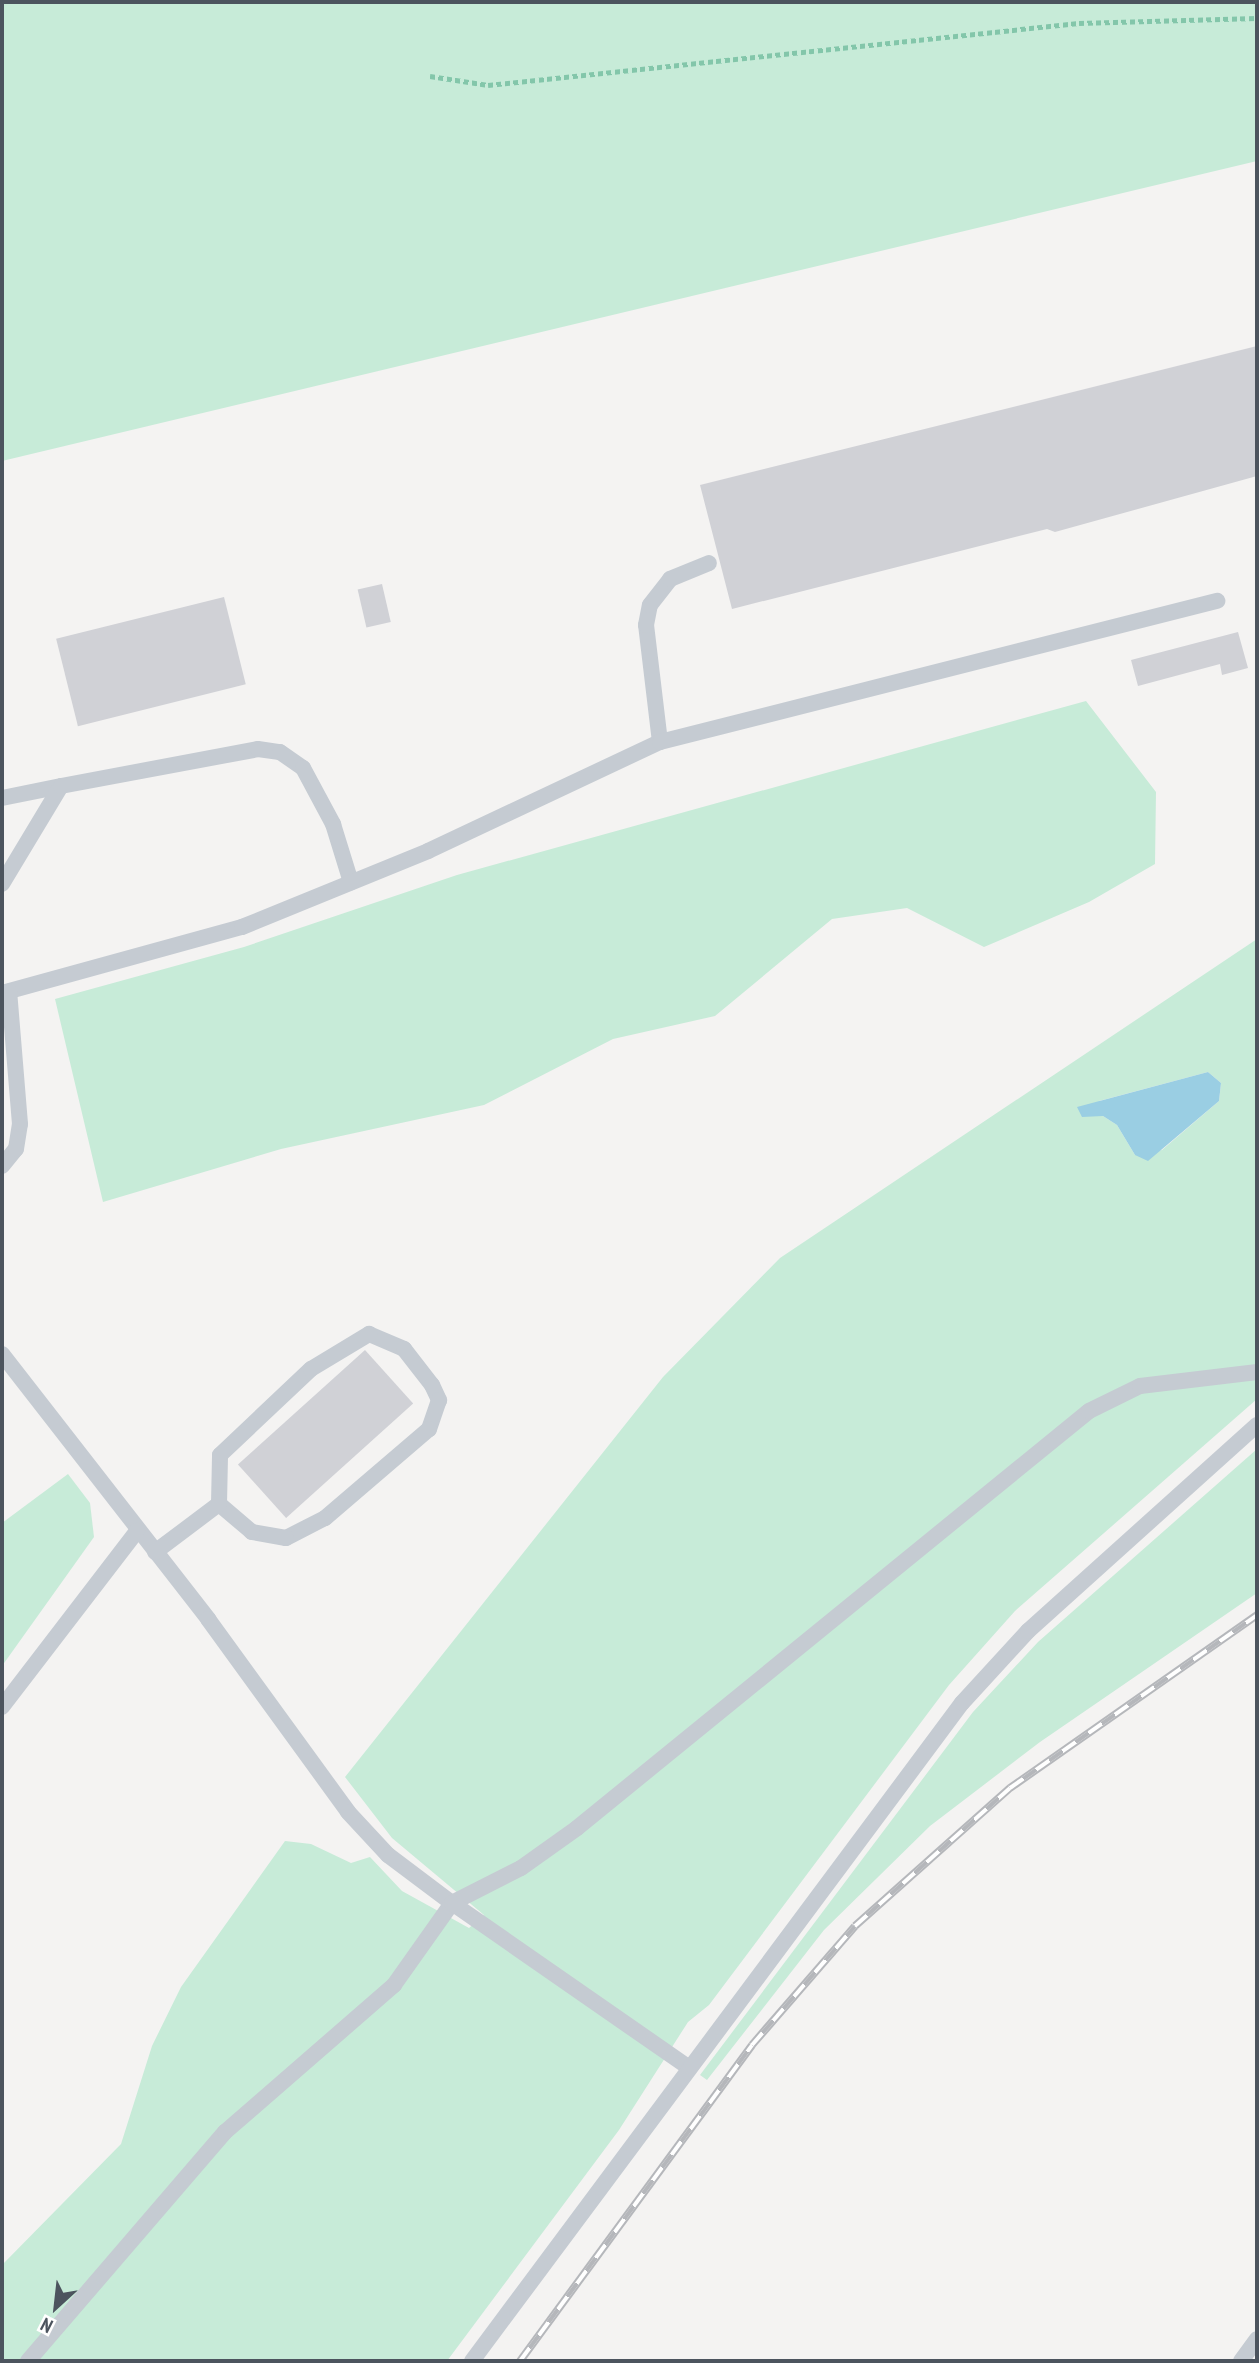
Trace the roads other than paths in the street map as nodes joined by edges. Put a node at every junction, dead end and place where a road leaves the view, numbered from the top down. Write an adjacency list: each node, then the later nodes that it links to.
1 (709, 563): 3 (lane)
2 (1217, 601): 3 (lane)
3 (660, 742): 6 (lane)
4 (61, 786): 5 (lane); 6 (lane); 7 (lane)
5 (2, 798)
6 (351, 882): 8 (lane)
7 (2, 884)
8 (5, 992): 9 (lane)
9 (2, 1166)
10 (2, 1354): 14 (lane)
11 (1257, 1371): 18 (lane)
12 (1257, 1425): 19 (lane)
13 (219, 1504): 13 (lane); 15 (lane)
14 (137, 1531): 15 (lane); 16 (lane)
15 (155, 1552): 18 (lane)
16 (7, 1687): 17 (lane)
17 (2, 1707)
18 (452, 1903): 19 (lane); 21 (lane)
19 (688, 2067): 22 (lane)
20 (1257, 2339): 23 (lane)
21 (28, 2361)
22 (471, 2361)
23 (1241, 2361)

